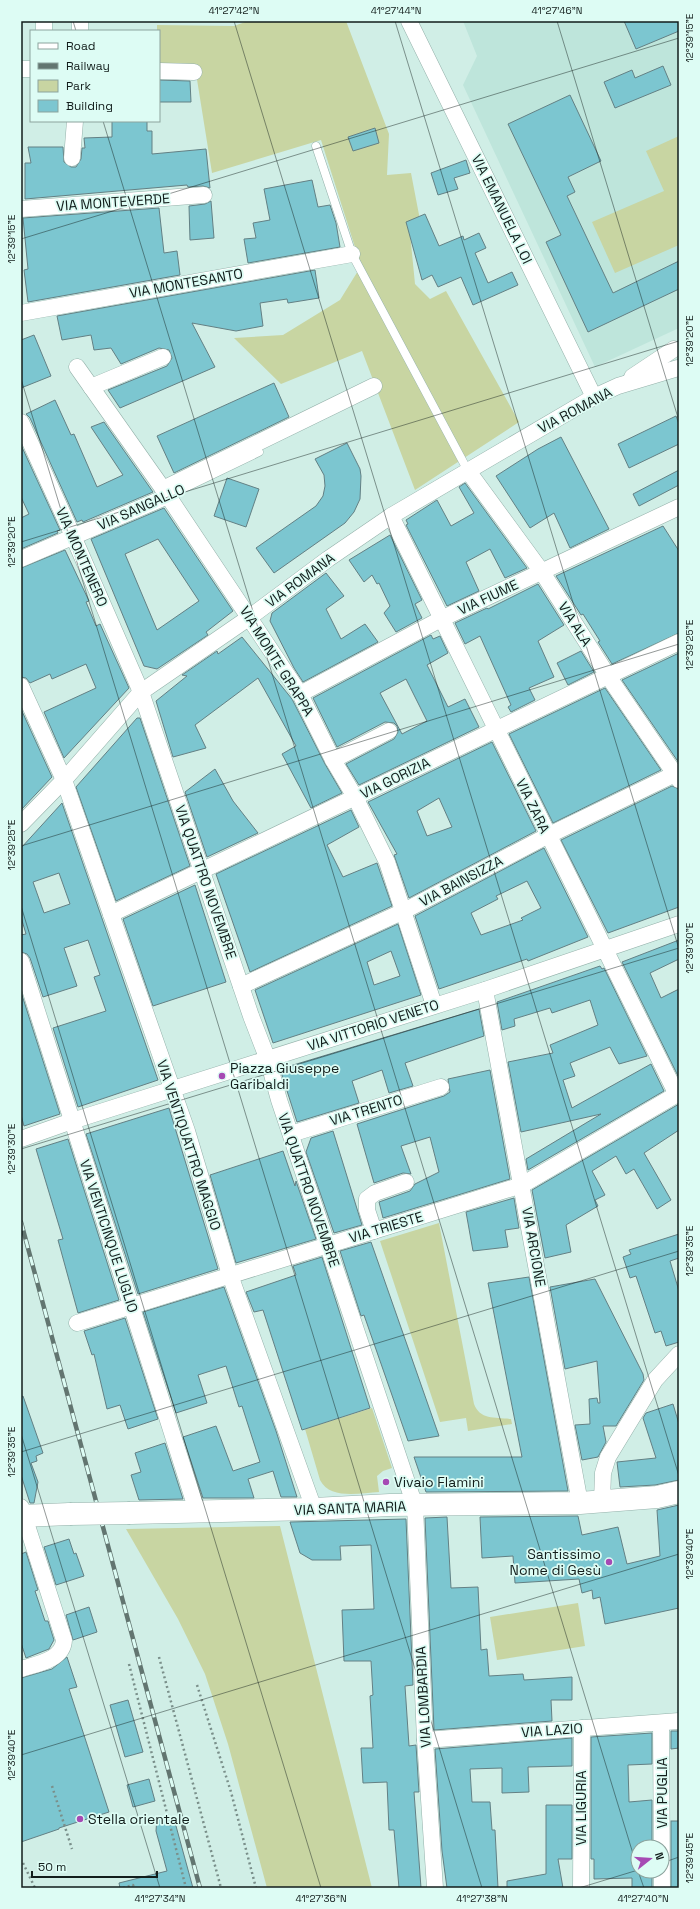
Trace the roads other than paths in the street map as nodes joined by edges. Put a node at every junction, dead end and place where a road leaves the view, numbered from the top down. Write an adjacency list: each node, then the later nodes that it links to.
1 (409, 21): 18 (street, VIA EMANUELA LOI)
2 (160, 71): 3 (street)
3 (194, 72)
4 (75, 122): 6 (street)
5 (316, 146): 9 (lane)
6 (72, 158)
7 (204, 195): 8 (street, VIA MONTEVERDE)
8 (21, 209)
9 (352, 254): 10 (street, VIA MONTESANTO); 21 (lane)
10 (21, 313)
11 (676, 345): 14 (street); 16 (street, VIA ROMANA)
12 (163, 357): 17 (street)
13 (77, 367): 17 (street, VIA MONTE GRAPPA)
14 (679, 368): 16 (street, VIA ROMANA)
15 (374, 386): 22 (street, VIA SANGALLO)
16 (618, 386): 18 (street, VIA ROMANA)
17 (91, 387): 22 (street, VIA MONTE GRAPPA)
18 (594, 397): 21 (street, VIA ROMANA)
19 (21, 422): 25 (street, VIA MONTENERO)
20 (259, 452): 22 (lane, VIA SANGALLO)
21 (468, 471): 24 (street, VIA ROMANA); 27 (street, VIA ALA)
22 (166, 492): 25 (street, VIA SANGALLO); 28 (street, VIA MONTE GRAPPA)
23 (679, 507): 27 (street, VIA FIUME)
24 (391, 516): 28 (street, VIA ROMANA); 29 (street, VIA ZARA)
25 (73, 536): 26 (street, VIA SANGALLO); 33 (street, VIA MONTENERO)
26 (21, 559)
27 (542, 572): 29 (street, VIA FIUME); 31 (street, VIA ALA)
28 (250, 617): 33 (street, VIA ROMANA); 34 (street, VIA MONTE GRAPPA)
29 (441, 620): 34 (street, VIA FIUME); 35 (street, VIA ZARA)
30 (679, 642): 31 (street, VIA GORIZIA)
31 (608, 676): 35 (street, VIA GORIZIA); 38 (street, VIA ALA)
32 (21, 686): 39 (street, VIA VENTIQUATTRO MAGGIO)
33 (141, 692): 39 (street, VIA ROMANA); 43 (street, VIA QUATTRO NOVEMBRE)
34 (300, 694): 37 (street, VIA MONTE GRAPPA)
35 (495, 730): 40 (street, VIA GORIZIA); 42 (street, VIA ZARA)
36 (389, 731): 37 (street)
37 (333, 760): 40 (street, VIA MONTE GRAPPA)
38 (678, 775): 42 (street, VIA BAINSIZZA)
39 (64, 780): 41 (street, VIA ROMANA); 45 (street, VIA VENTIQUATTRO MAGGIO)
40 (355, 797): 43 (street, VIA GORIZIA); 44 (street, VIA MONTE GRAPPA)
41 (21, 824)
42 (547, 836): 44 (street, VIA BAINSIZZA); 47 (street, VIA ZARA)
43 (202, 869): 45 (street, VIA GORIZIA); 49 (street, VIA QUATTRO NOVEMBRE)
44 (404, 911): 49 (street, VIA BAINSIZZA); 51 (street, VIA MONTE GRAPPA)
45 (111, 914): 54 (street, VIA VENTIQUATTRO MAGGIO)
46 (679, 924): 47 (street, VIA VITTORIO VENETO)
47 (605, 949): 50 (street, VIA VITTORIO VENETO); 55 (street, VIA ZARA)
48 (21, 961): 56 (street, VIA VENTICINQUE LUGLIO)
49 (241, 986): 52 (street, VIA QUATTRO NOVEMBRE)
50 (485, 990): 51 (street, VIA VITTORIO VENETO); 60 (street, VIA ARCIONE)
51 (434, 1005): 52 (street, VIA VITTORIO VENETO)
52 (268, 1060): 54 (street, VIA VITTORIO VENETO); 57 (street, VIA QUATTRO NOVEMBRE)
53 (441, 1087): 57 (street, VIA TRENTO)
54 (172, 1089): 56 (street, VIA VITTORIO VENETO); 63 (street, VIA VENTIQUATTRO MAGGIO)
55 (678, 1094): 60 (street, VIA TRIESTE)
56 (72, 1121): 58 (street, VIA VITTORIO VENETO); 64 (street, VIA VENTICINQUE LUGLIO)
57 (292, 1134): 62 (street, VIA QUATTRO NOVEMBRE)
58 (25, 1137)
59 (406, 1182): 61 (street, VIA TRIESTE)
60 (522, 1185): 61 (street, VIA TRIESTE); 69 (street, VIA ARCIONE)
61 (374, 1231): 62 (street, VIA TRIESTE)
62 (327, 1244): 63 (street, VIA TRIESTE); 70 (street, VIA QUATTRO NOVEMBRE)
63 (230, 1275): 64 (street, VIA TRIESTE); 71 (street, VIA VENTIQUATTRO MAGGIO)
64 (131, 1307): 65 (street, VIA TRIESTE); 72 (street, VIA VENTICINQUE LUGLIO)
65 (77, 1323)
66 (679, 1354): 68 (street)
67 (679, 1492): 68 (main road, VIA SANTA MARIA)
68 (602, 1501): 69 (main road, VIA SANTA MARIA)
69 (580, 1503): 70 (main road, VIA SANTA MARIA)
70 (415, 1506): 71 (main road, VIA SANTA MARIA); 78 (street, VIA LOMBARDIA)
71 (314, 1509): 72 (main road, VIA SANTA MARIA)
72 (197, 1511): 73 (main road, VIA SANTA MARIA, bridge)
73 (22, 1513): 74 (street)
74 (21, 1669)
75 (679, 1721): 76 (street, VIA LAZIO)
76 (661, 1723): 77 (street, VIA LAZIO); 81 (street, VIA PUGLIA)
77 (582, 1728): 78 (street, VIA LAZIO); 80 (street, VIA LIGURIA)
78 (425, 1740): 79 (street, VIA LOMBARDIA)
79 (435, 1888)
80 (581, 1888)
81 (662, 1888)

